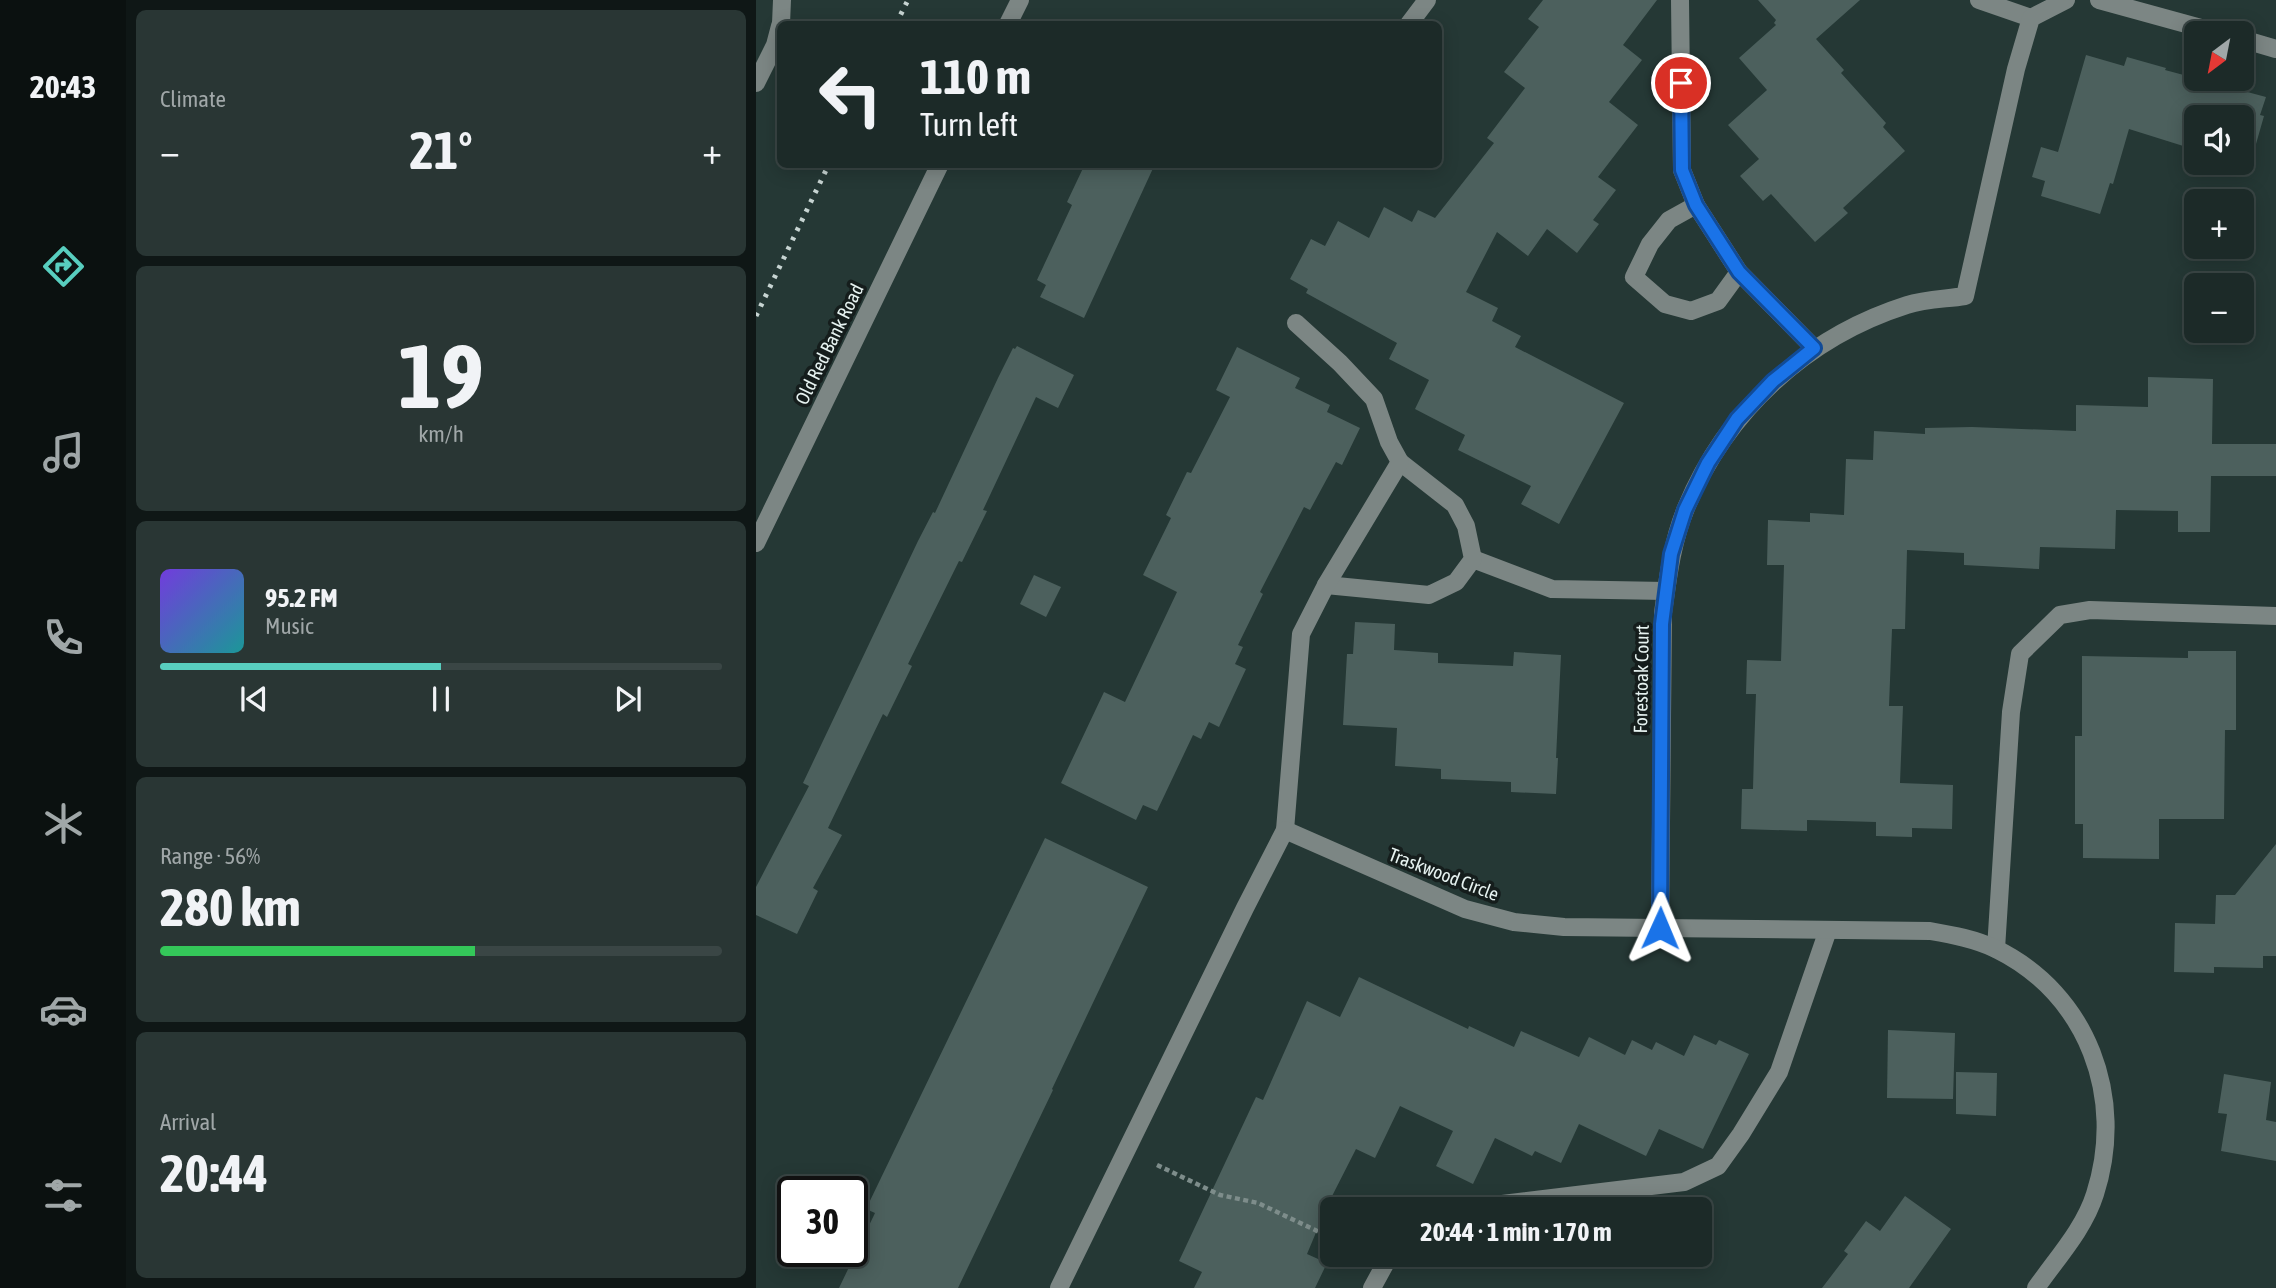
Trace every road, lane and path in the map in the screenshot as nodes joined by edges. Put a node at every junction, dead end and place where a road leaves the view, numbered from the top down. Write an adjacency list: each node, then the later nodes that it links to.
1 (782, 0): 9 (street)
2 (1020, 0): 10 (street)
3 (1427, 0): 11 (street)
4 (1680, 0): 18 (street)
5 (1979, 0): 8 (street)
6 (2066, 0): 8 (street)
7 (2099, 0): 12 (street)
8 (2031, 18): 21 (street, Forestoak Court)
9 (781, 21)
10 (1010, 21)
11 (1411, 21)
12 (2184, 23)
13 (777, 38): 16 (street)
14 (2254, 43): 15 (street)
15 (2276, 49)
16 (756, 83)
17 (938, 168): 23 (street, Old Red Bank Road)
18 (1696, 205): 19 (street); 19 (street)
19 (1739, 272): 21 (street)
20 (1296, 323): 22 (street)
21 (1814, 348): 26 (street, Forestoak Court)
22 (1400, 462): 24 (street); 25 (street)
23 (756, 543)
24 (1473, 559): 25 (street); 26 (street)
25 (1326, 585): 28 (street)
26 (1666, 591): 29 (street, Forestoak Court)
27 (2276, 616): 31 (street)
28 (1285, 830): 29 (street, Traskwood Circle); 36 (street)
29 (1660, 928): 30 (street, Traskwood Circle)
30 (1828, 930): 31 (street, Traskwood Circle); 33 (street)
31 (1996, 949): 38 (street, Traskwood Circle)
32 (1157, 1165): 34 (path)
33 (1560, 1197)
34 (1320, 1232)
35 (1383, 1267): 37 (street)
36 (1059, 1288)
37 (1372, 1288)
38 (2036, 1288)

